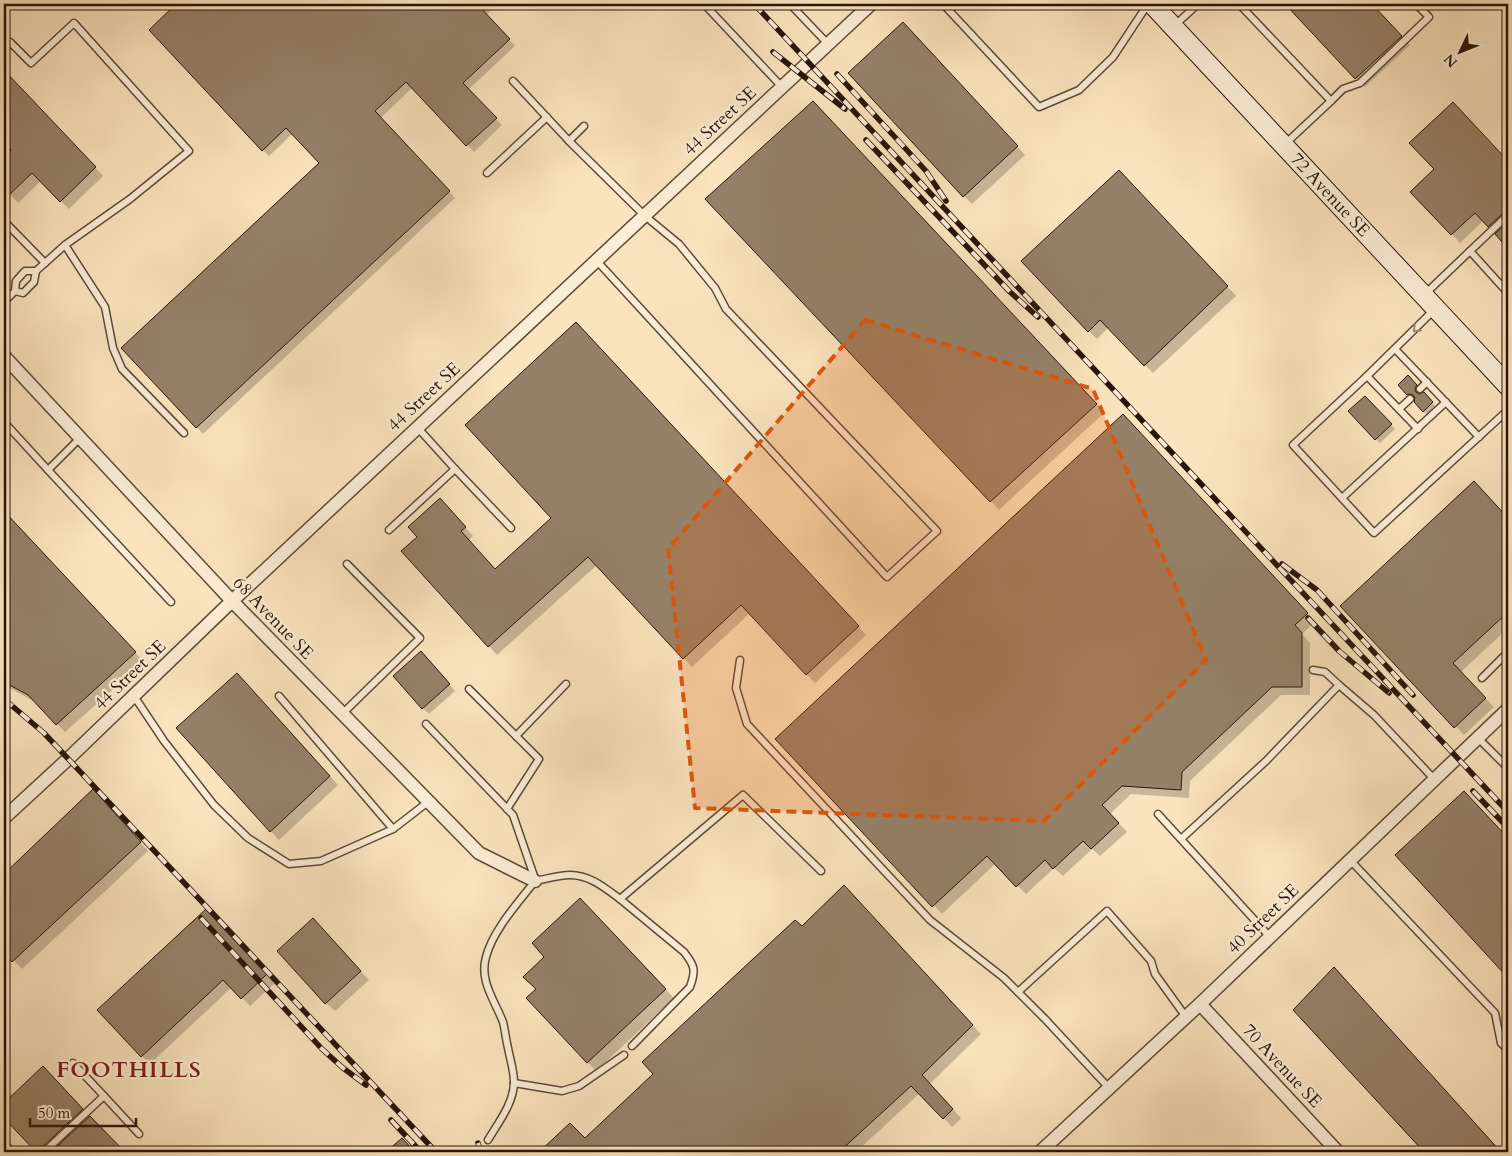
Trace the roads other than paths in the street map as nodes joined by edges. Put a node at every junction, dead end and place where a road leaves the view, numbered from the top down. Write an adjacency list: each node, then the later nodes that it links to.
1 (704, 4): 16 (lane)
2 (790, 4): 11 (lane)
3 (803, 4): 11 (lane)
4 (871, 4): 13 (street, 44 Street SE)
5 (944, 4): 6 (lane)
6 (1148, 4)
7 (1152, 4): 12 (street, 72 Avenue SE)
8 (1198, 4): 12 (lane)
9 (1239, 4): 17 (lane)
10 (1416, 4): 17 (lane)
11 (796, 10): 13 (lane)
12 (1174, 27): 21 (street, 72 Avenue SE)
13 (828, 44): 16 (street, 44 Street SE)
14 (4, 49): 26 (lane)
15 (513, 80): 18 (lane)
16 (782, 86): 24 (street, 44 Street SE)
17 (1331, 101): 21 (lane)
18 (546, 117): 20 (lane); 22 (lane)
19 (584, 126): 20 (lane)
20 (570, 142): 24 (lane)
21 (1284, 145): 33 (street, 72 Avenue SE)
22 (487, 174)
23 (1508, 215): 27 (lane)
24 (645, 216): 28 (street, 44 Street SE); 28 (lane)
25 (4, 221): 29 (lane)
26 (65, 245): 29 (lane); 49 (lane)
27 (1470, 251): 32 (lane); 33 (lane)
28 (596, 260): 47 (street, 44 Street SE)
29 (45, 264): 30 (lane)
30 (36, 271): 31 (lane); 31 (lane)
31 (15, 291): 34 (lane)
32 (1508, 293)
33 (1424, 295): 35 (street, 72 Avenue SE)
34 (4, 302)
35 (1436, 308): 36 (lane, one-way to 36); 40 (street, 72 Avenue SE)
36 (1395, 349): 38 (lane); 39 (lane)
37 (4, 356): 51 (street, 68 Avenue SE)
38 (1367, 376): 44 (lane); 54 (lane)
39 (1427, 382): 41 (lane); 43 (lane)
40 (1508, 386)
41 (1420, 389)
42 (1410, 398): 44 (lane)
43 (1446, 402): 48 (lane); 50 (lane)
44 (1399, 409): 48 (lane)
45 (1508, 410): 50 (lane)
46 (4, 422): 53 (lane)
47 (417, 427): 52 (lane); 58 (street, 44 Street SE)
48 (1418, 429): 54 (lane)
49 (184, 433)
50 (1479, 437): 54 (lane)
51 (80, 438): 53 (lane); 58 (street, 68 Avenue SE)
52 (455, 469): 55 (lane); 56 (lane)
53 (48, 470): 59 (lane)
54 (1342, 498)
55 (511, 528)
56 (389, 530)
57 (347, 564): 70 (lane)
58 (232, 601): 67 (street, 44 Street SE); 70 (street, 68 Avenue SE)
59 (171, 602)
60 (1508, 652): 63 (lane)
61 (740, 660): 87 (lane)
62 (1313, 670): 65 (lane)
63 (1482, 678)
64 (566, 684): 72 (lane)
65 (1339, 685): 75 (lane); 81 (lane)
66 (469, 689): 72 (lane)
67 (134, 696): 79 (street, 44 Street SE); 80 (lane)
68 (279, 696): 80 (lane)
69 (1508, 709): 73 (street, 40 Street SE)
70 (342, 714): 76 (street, 68 Avenue SE)
71 (426, 724): 77 (lane)
72 (516, 736): 77 (lane)
73 (1478, 738): 74 (lane); 75 (street, 40 Street SE)
74 (1508, 768)
75 (1434, 779): 82 (street, 40 Street SE)
76 (428, 802): 80 (lane); 84 (street, 68 Avenue SE)
77 (507, 809): 84 (lane)
78 (1158, 814): 81 (lane)
79 (4, 818)
80 (393, 829)
81 (1181, 839): 86 (lane)
82 (1350, 860): 86 (street, 40 Street SE); 91 (lane)
83 (821, 870): 85 (lane)
84 (535, 881): 85 (lane); 94 (lane)
85 (620, 899): 90 (lane)
86 (1270, 936): 88 (street, 40 Street SE)
87 (1018, 992): 89 (lane); 95 (lane)
88 (1200, 1004): 89 (street, 40 Street SE); 100 (street, 70 Avenue SE)
89 (1186, 1017): 95 (street, 40 Street SE)
90 (632, 1046)
91 (1508, 1050)
92 (624, 1055): 94 (lane)
93 (73, 1063): 96 (lane)
94 (514, 1083): 98 (lane)
95 (1109, 1088): 103 (street, 40 Street SE)
96 (104, 1096): 97 (lane); 102 (lane)
97 (139, 1134)
98 (488, 1140)
99 (4, 1143): 101 (lane)
100 (1333, 1150)
101 (12, 1152)
102 (44, 1152)
103 (1040, 1152)

